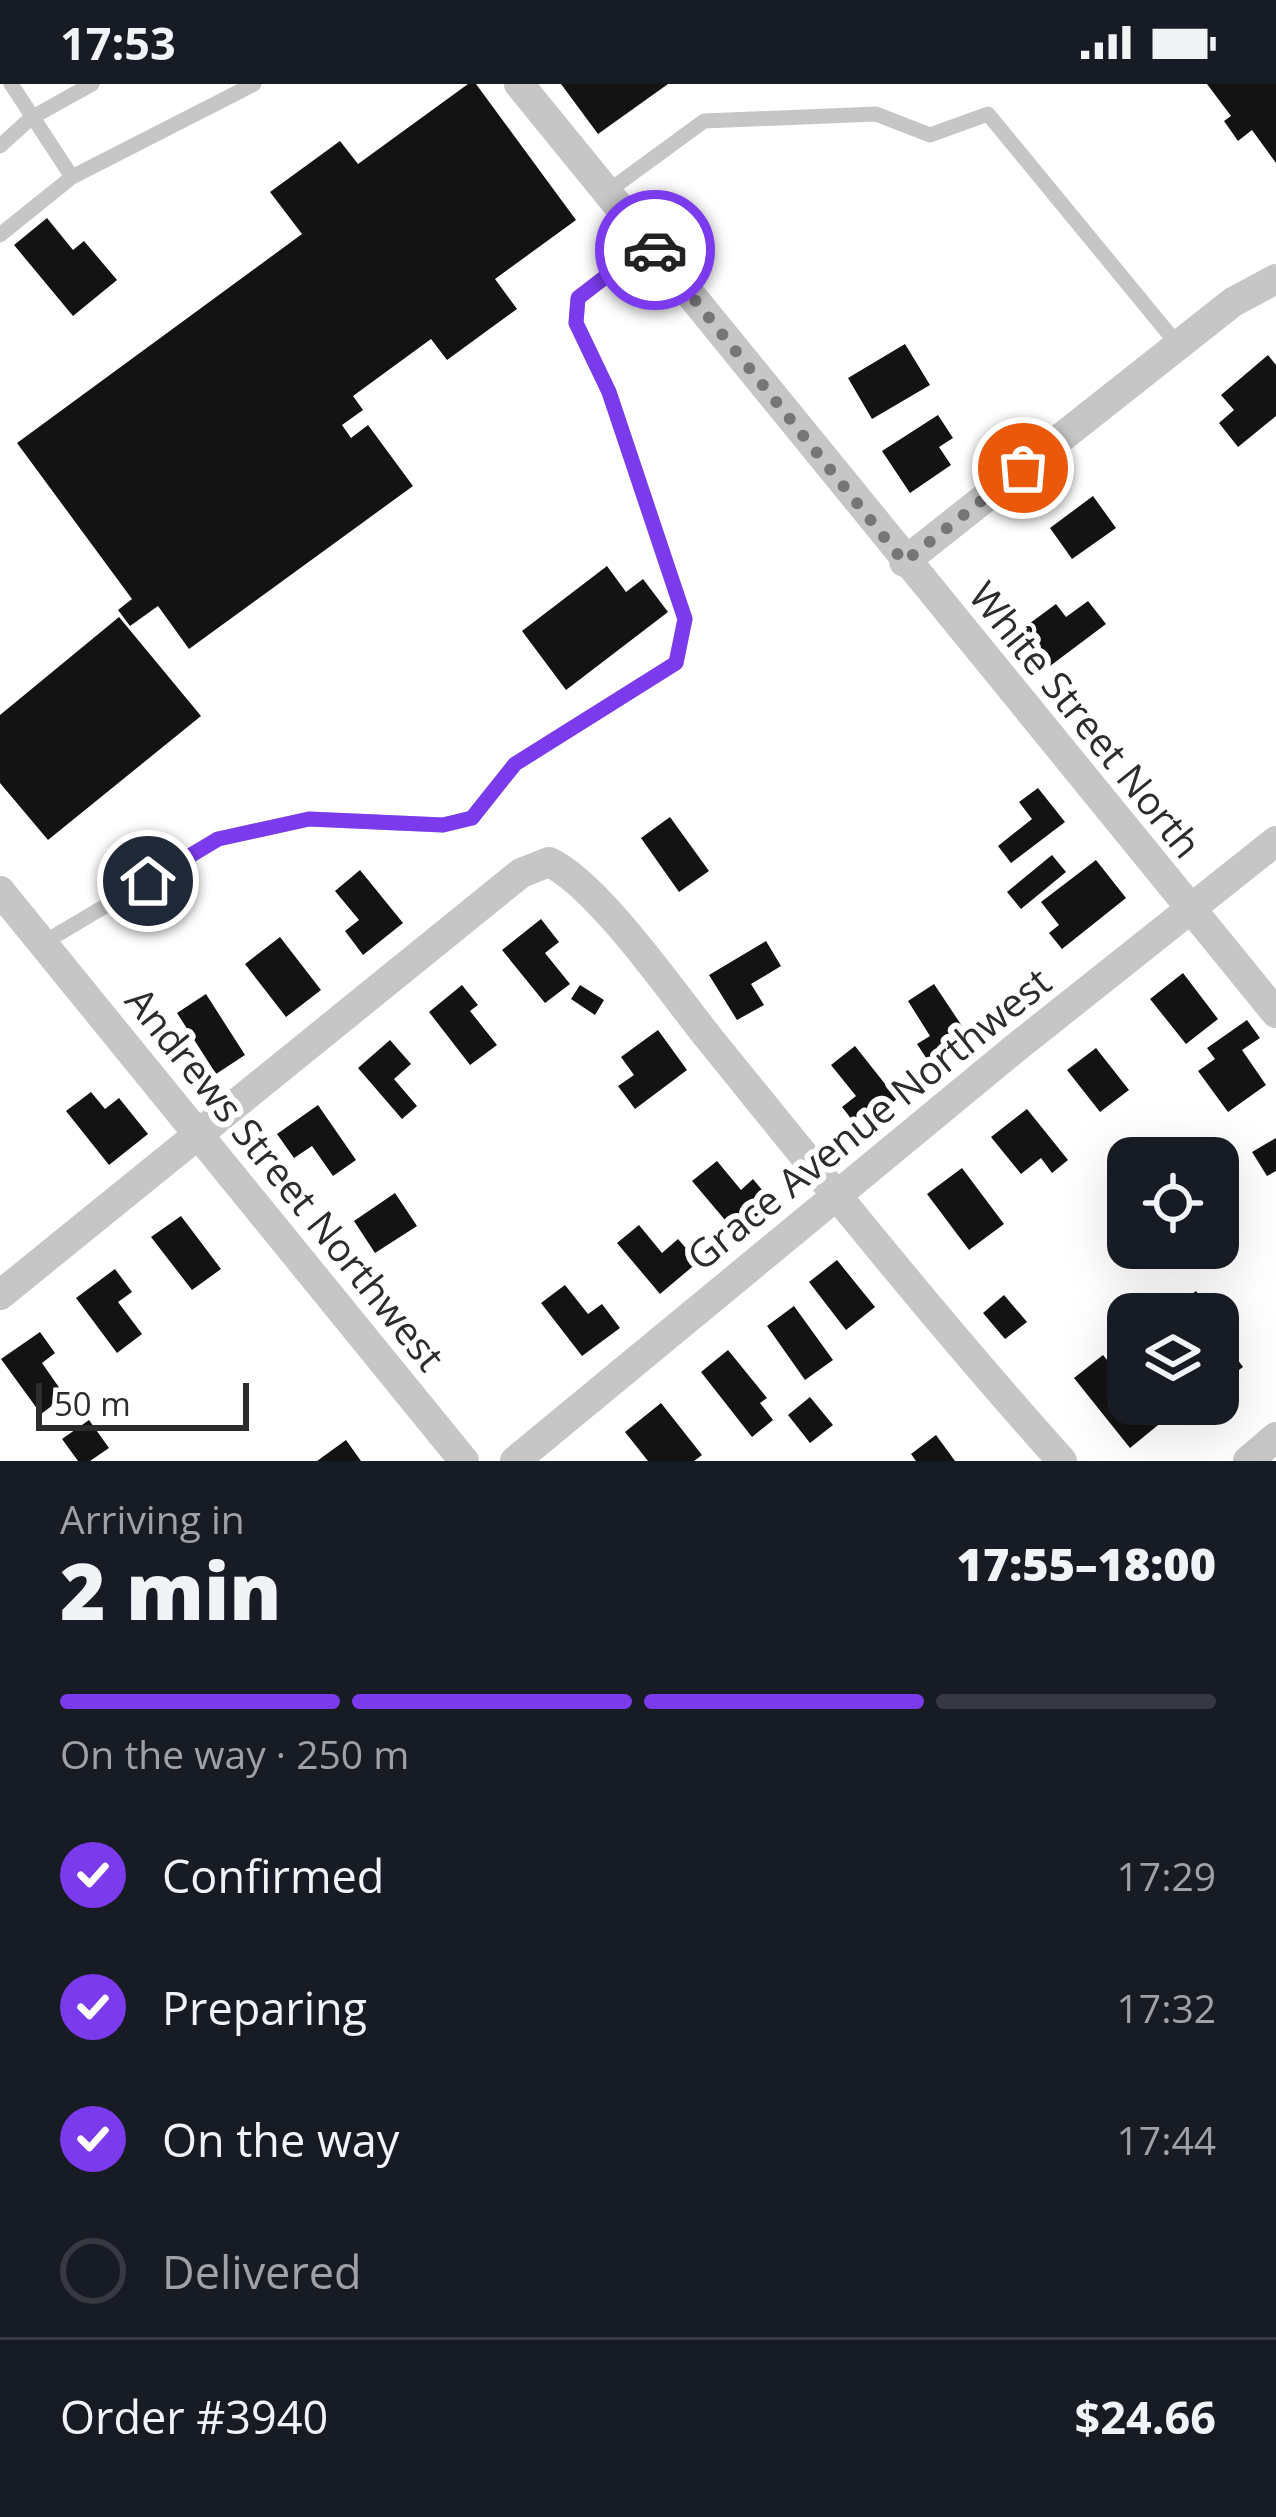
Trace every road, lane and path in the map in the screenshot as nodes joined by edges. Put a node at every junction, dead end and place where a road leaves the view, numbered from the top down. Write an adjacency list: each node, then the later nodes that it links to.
1 (11, 84): 5 (lane)
2 (92, 84): 5 (lane)
3 (254, 84): 7 (lane)
4 (519, 84): 8 (street, White Street North)
5 (31, 118): 6 (lane); 7 (lane)
6 (0, 146)
7 (71, 177): 9 (lane)
8 (607, 192): 10 (street, White Street North); 12 (lane)
9 (0, 235)
10 (649, 243): 13 (street, White Street North); 17 (lane)
11 (1276, 279): 12 (street)
12 (1178, 345): 13 (street)
13 (904, 562): 16 (street, White Street North)
14 (1276, 841): 16 (street, Grace Avenue Northwest)
15 (0, 891): 17 (street, Andrews Street Northwest)
16 (1189, 908): 18 (street, White Street North); 20 (street, Grace Avenue Northwest)
17 (43, 943): 19 (street, Andrews Street Northwest)
18 (1276, 1013)
19 (198, 1133): 20 (street); 21 (street); 23 (street, Andrews Street Northwest)
20 (837, 1196): 24 (street, Grace Avenue Northwest); 25 (street)
21 (0, 1295)
22 (1276, 1438): 26 (street)
23 (464, 1461)
24 (515, 1461)
25 (1062, 1461)
26 (1248, 1461)

